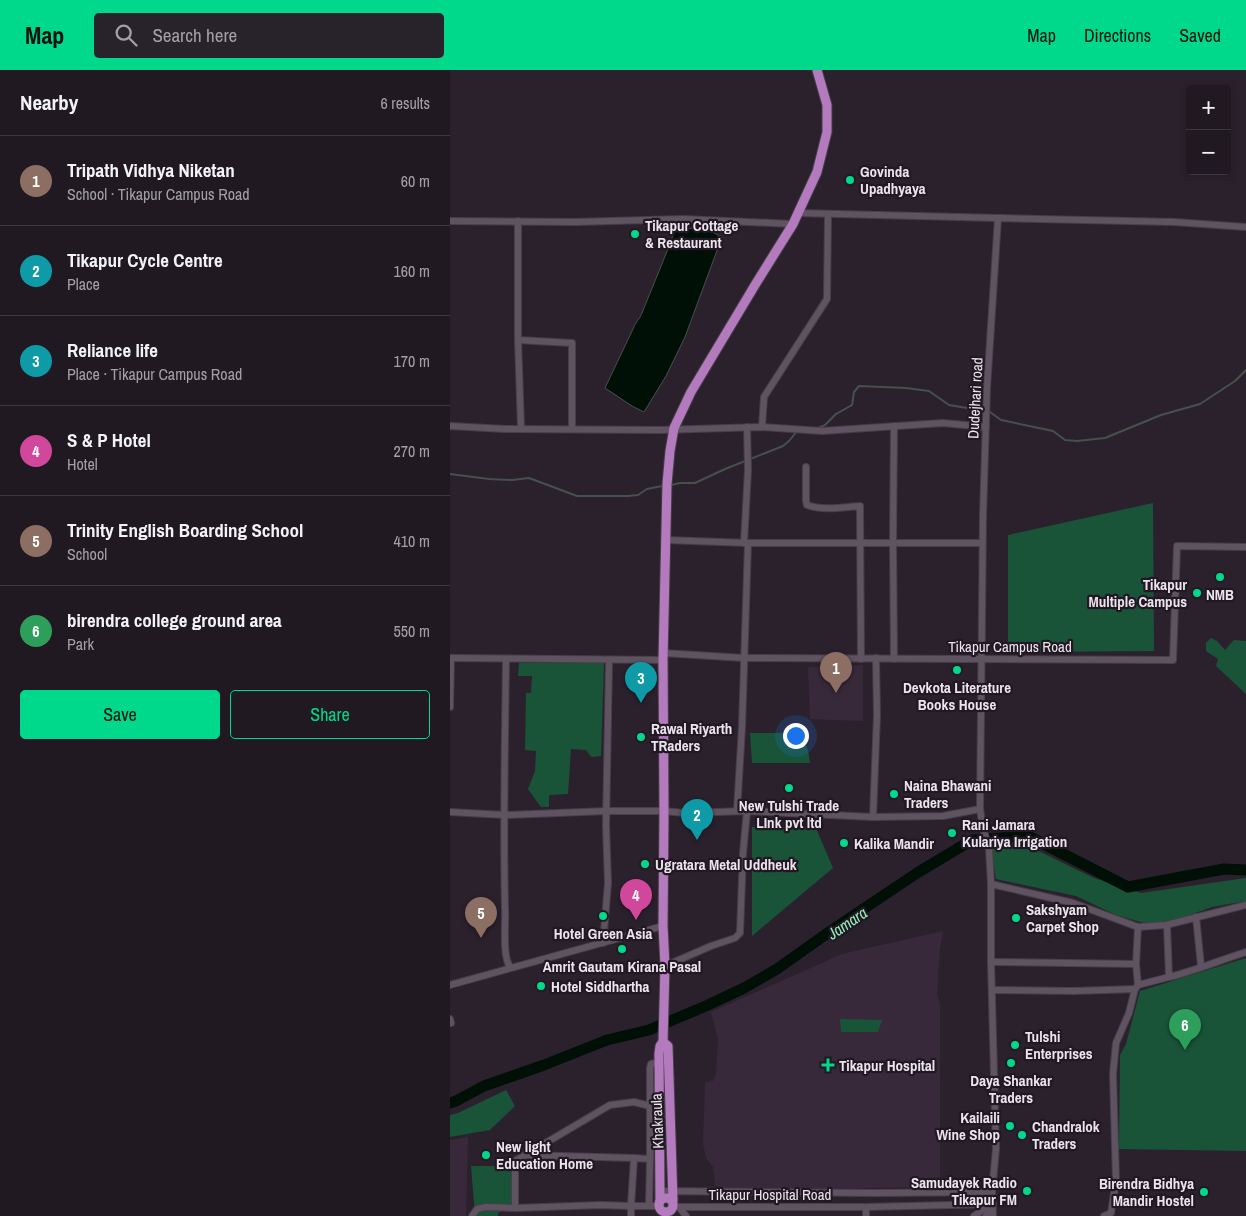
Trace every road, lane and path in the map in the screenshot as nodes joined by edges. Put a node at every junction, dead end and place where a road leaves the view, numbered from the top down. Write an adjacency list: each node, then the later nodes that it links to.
1 (817, 70): 2 (main road)
2 (798, 213): 3 (street); 7 (main road)
3 (828, 214): 4 (street); 14 (street)
4 (998, 218): 8 (street); 12 (street, Dudejhari road)
5 (450, 220): 6 (street)
6 (518, 221): 7 (street); 9 (street)
7 (793, 224): 16 (main road)
8 (1246, 227)
9 (518, 340): 15 (street); 17 (street)
10 (450, 426): 15 (street)
11 (894, 426): 12 (street); 14 (street); 20 (street)
12 (986, 426): 23 (street, Dudejhari road)
13 (747, 427): 14 (street); 16 (street); 21 (street)
14 (762, 427)
15 (521, 428): 17 (street)
16 (674, 428): 17 (street); 19 (main road)
17 (572, 429)
18 (806, 467): 22 (street)
19 (666, 540): 21 (street); 25 (main road)
20 (893, 542): 22 (street); 23 (street); 32 (street)
21 (746, 543): 22 (street); 27 (street)
22 (860, 543): 31 (street)
23 (982, 543): 29 (street, Dudejhari road)
24 (1246, 547): 29 (street, Tikapur Campus Road)
25 (663, 656): 27 (street, Tikapur Campus Road); 30 (street, Tikapur Campus Road); 37 (main road)
26 (450, 658): 30 (street, Tikapur Campus Road); 34 (street)
27 (744, 658): 31 (street, Tikapur Campus Road); 38 (street)
28 (876, 658): 31 (street, Tikapur Campus Road); 32 (street, Tikapur Campus Road); 42 (street)
29 (982, 658): 32 (street, Tikapur Campus Road); 35 (street, Dudejhari road)
30 (506, 659): 41 (street)
31 (862, 659)
32 (894, 659)
33 (609, 663): 36 (street)
34 (450, 707)
35 (980, 809): 42 (street); 43 (street, Dudejhari road)
36 (607, 811): 37 (street); 41 (street); 49 (street)
37 (664, 811): 38 (street); 47 (main road)
38 (737, 811): 40 (street)
39 (450, 812): 41 (street)
40 (747, 812): 42 (street); 53 (street)
41 (505, 815): 55 (street)
42 (873, 817)
43 (992, 884): 48 (street); 51 (street, Dudejhari road)
44 (1246, 905): 45 (street)
45 (1196, 917): 46 (street); 54 (street)
46 (1167, 925): 48 (street); 56 (street)
47 (663, 926): 49 (street); 53 (main road)
48 (1138, 927): 52 (street)
49 (603, 944): 55 (street)
50 (1246, 952): 54 (street)
51 (991, 962): 52 (street); 59 (street, Dudejhari road)
52 (1136, 964): 58 (street)
53 (665, 966): 60 (main road)
54 (1201, 966): 56 (street)
55 (510, 968): 57 (street)
56 (1169, 976): 58 (street)
57 (450, 985)
58 (1137, 987): 59 (street); 85 (street)
59 (992, 990): 68 (street, Dudejhari road)
60 (663, 1039): 61 (main road, Khakraula); 67 (main road, Khakraula)
61 (658, 1062): 62 (street); 66 (main road, Khakraula)
62 (650, 1106): 63 (street); 65 (street)
63 (525, 1155): 64 (street); 74 (street)
64 (634, 1158): 65 (street); 70 (street)
65 (650, 1159): 71 (street)
66 (659, 1191): 67 (street); 75 (main road, Khakraula)
67 (673, 1191): 68 (street); 76 (main road, Khakraula)
68 (992, 1192): 69 (street, Dudejhari road)
69 (993, 1204): 73 (street, Tikapur Hospital Road); 82 (street); 83 (street); 84 (street, Dudejhari road)
70 (631, 1206): 71 (street); 74 (street); 78 (street)
71 (649, 1206): 75 (street)
72 (826, 1207): 73 (street, Tikapur Hospital Road); 76 (street, Tikapur Hospital Road); 80 (street)
73 (866, 1207): 81 (street)
74 (515, 1208): 77 (street)
75 (659, 1208): 76 (main road); 76 (main road)
76 (674, 1208): 79 (street)
77 (472, 1216)
78 (631, 1216)
79 (686, 1216)
80 (825, 1216)
81 (866, 1216)
82 (974, 1216)
83 (986, 1216)
84 (993, 1216)
85 (1104, 1216)

